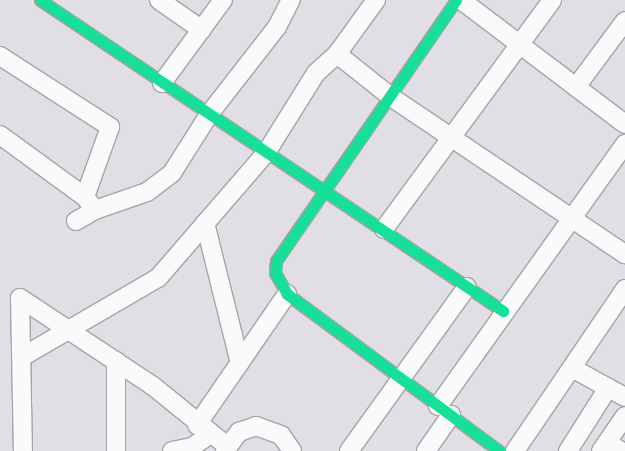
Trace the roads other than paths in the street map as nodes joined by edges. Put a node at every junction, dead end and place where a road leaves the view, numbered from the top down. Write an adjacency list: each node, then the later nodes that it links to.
1 (40, 0): 14 (street)
2 (159, 0): 10 (street)
3 (223, 0): 10 (street)
4 (291, 0): 17 (street)
5 (376, 0): 12 (street)
6 (456, 0): 16 (street)
7 (461, 0): 11 (street)
8 (552, 0): 11 (street)
9 (625, 21): 15 (street)
10 (202, 30): 14 (street)
11 (520, 44): 15 (street); 20 (street)
12 (337, 54): 16 (street); 22 (street)
13 (0, 56): 24 (street)
14 (162, 83): 17 (street)
15 (576, 87): 18 (street)
16 (391, 97): 20 (street); 23 (street)
17 (210, 113): 22 (street); 24 (street)
18 (625, 124)
19 (0, 135): 24 (street)
20 (453, 138): 25 (street); 28 (street)
21 (625, 144): 25 (street)
22 (266, 153): 23 (street); 27 (street)
23 (324, 188): 28 (street); 32 (street)
24 (90, 203): 26 (street)
25 (572, 219): 29 (street); 33 (street)
26 (76, 221)
27 (205, 223): 34 (street); 37 (street)
28 (384, 229): 30 (street)
29 (625, 254)
30 (467, 287): 33 (street); 39 (street)
31 (625, 289): 38 (street)
32 (287, 294): 37 (street); 39 (street)
33 (503, 311): 42 (street)
34 (69, 329): 35 (street); 35 (street); 36 (street)
35 (22, 357): 47 (street)
36 (116, 361): 44 (street); 48 (street)
37 (240, 363): 44 (street)
38 (572, 368): 40 (street); 54 (street)
39 (400, 379): 42 (street); 51 (street)
40 (608, 388): 41 (street); 55 (street)
41 (625, 397)
42 (445, 411): 52 (street); 53 (street)
43 (625, 416): 45 (street)
44 (203, 430): 46 (street); 49 (street)
45 (610, 448)
46 (226, 449): 50 (street)
47 (23, 451)
48 (116, 451)
49 (172, 451)
50 (292, 451)
51 (348, 451)
52 (426, 451)
53 (499, 451)
54 (516, 451)
55 (568, 451)

